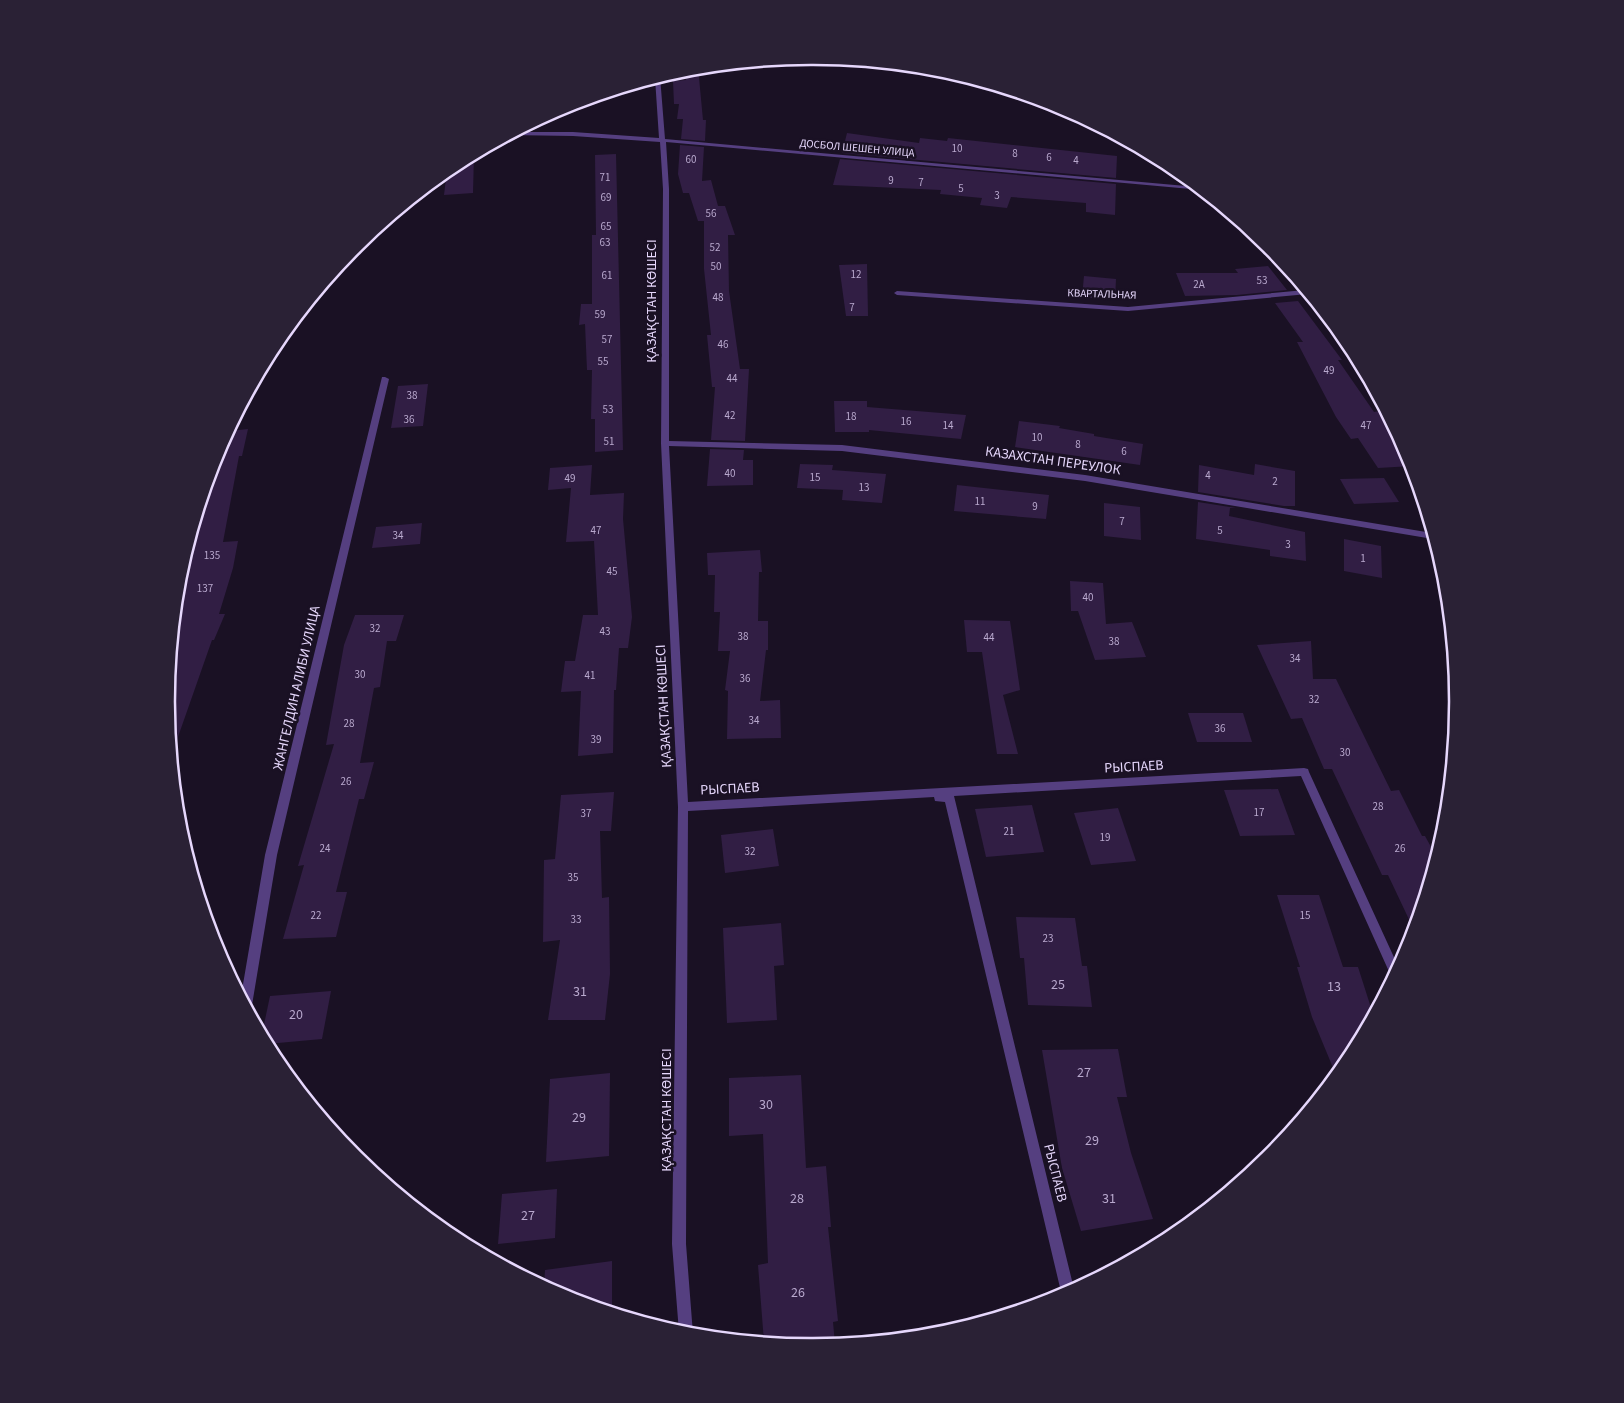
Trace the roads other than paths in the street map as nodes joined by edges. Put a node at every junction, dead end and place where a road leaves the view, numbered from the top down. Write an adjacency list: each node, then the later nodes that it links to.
1 (658, 84): 3 (street, ҚАЗАҚСТАН КӨШЕСІ)
2 (524, 134): 3 (street, ДОСБОЛ ШЕШЕН УЛИЦА)
3 (662, 140): 4 (street, ДОСБОЛ ШЕШЕН УЛИЦА); 8 (street, ҚАЗАҚСТАН КӨШЕСІ)
4 (1187, 188)
5 (897, 293): 6 (street, КВАРТАЛЬНАЯ)
6 (1300, 293)
7 (385, 379): 12 (street, ЖАНГЕЛДИН АЛИБИ УЛИЦА)
8 (665, 443): 9 (street, КАЗАХСТАН ПЕРЕУЛОК); 10 (street, ҚАЗАҚСТАН КӨШЕСІ)
9 (1426, 535)
10 (683, 807): 11 (street, РЫСПАЕВ); 13 (street, РЫСПАЕВ); 14 (street, ҚАЗАҚСТАН КӨШЕСІ)
11 (1391, 964)
12 (248, 995)
13 (1066, 1285)
14 (685, 1325)

